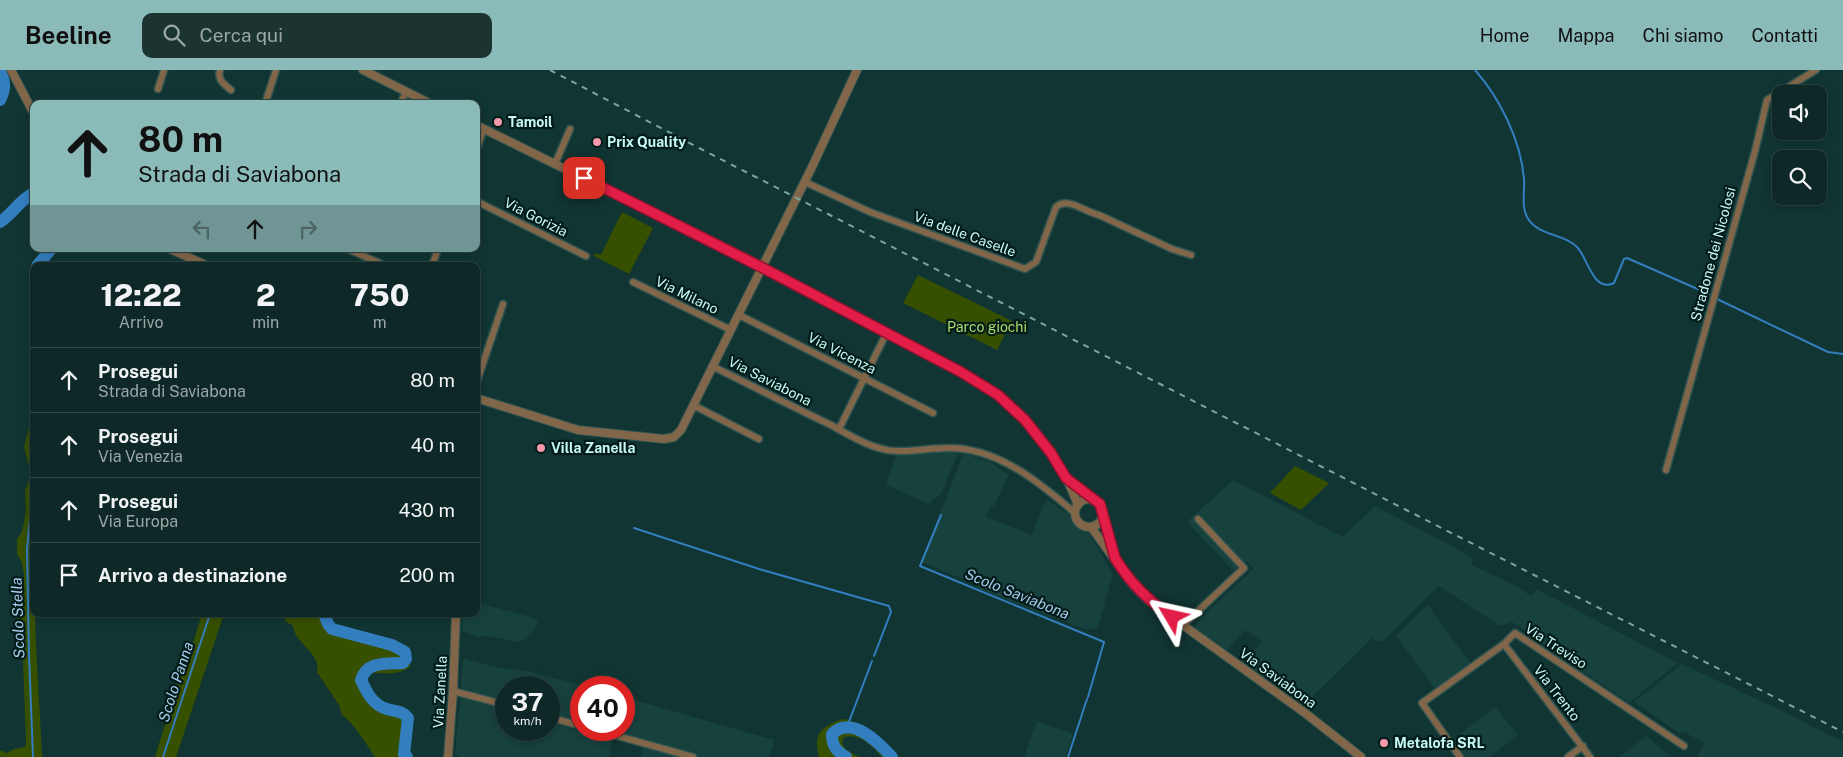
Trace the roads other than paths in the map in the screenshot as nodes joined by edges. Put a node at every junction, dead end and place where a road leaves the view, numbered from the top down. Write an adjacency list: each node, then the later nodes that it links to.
1 (11, 70): 14 (street)
2 (164, 70): 8 (street)
3 (220, 70): 9 (street)
4 (276, 70): 11 (street)
5 (363, 70): 10 (street)
6 (857, 70): 20 (street)
7 (1816, 70): 42 (street, Stradone dei Nicolosi)
8 (158, 88)
9 (231, 90)
10 (406, 92): 12 (street); 13 (street)
11 (265, 100)
12 (402, 100)
13 (423, 100)
14 (30, 106)
15 (480, 127): 16 (street)
16 (484, 129): 18 (street); 19 (street)
17 (570, 129): 19 (street)
18 (480, 140)
19 (555, 164): 28 (street)
20 (805, 182): 24 (street, Via delle Caselle); 28 (street)
21 (480, 203): 25 (street, Via Gorizia)
22 (177, 252): 26 (street)
23 (355, 252): 27 (street)
24 (1191, 255)
25 (586, 256)
26 (199, 262)
27 (377, 262)
28 (763, 268): 31 (street); 33 (street)
29 (633, 282): 32 (street, Via Milano)
30 (503, 304): 35 (street)
31 (738, 315): 32 (street); 36 (street, Via Vicenza)
32 (731, 330): 34 (street)
33 (886, 334): 36 (street); 43 (street)
34 (712, 366): 38 (street, Via Saviabona); 40 (street, Via Saviabona)
35 (480, 372)
36 (864, 378): 39 (street, Via Vicenza); 40 (street)
37 (480, 399): 38 (street, Via Saviabona)
38 (693, 405): 41 (street)
39 (933, 413)
40 (839, 429): 45 (street, Via Saviabona)
41 (760, 439)
42 (1666, 470)
43 (1066, 478): 44 (street); 45 (street)
44 (1092, 500): 45 (street); 46 (street)
45 (1077, 509): 48 (street, Via Saviabona)
46 (1102, 517): 48 (street); 49 (street)
47 (1198, 519): 51 (street)
48 (1091, 527): 49 (street, Via Saviabona)
49 (1115, 558): 51 (street, Via Saviabona)
50 (456, 617): 53 (street, Via Zanella)
51 (1183, 625): 58 (street, Via Saviabona)
52 (1504, 644): 56 (street, Via Trento); 57 (street, Via Treviso); 61 (street, Via Treviso)
53 (454, 691): 54 (street); 59 (street, Via Zanella)
54 (495, 702)
55 (635, 741): 60 (street)
56 (1583, 746): 62 (street); 63 (street, Via Trento)
57 (1684, 746)
58 (1357, 756)
59 (448, 757)
60 (692, 757)
61 (1460, 757)
62 (1568, 757)
63 (1590, 757)

